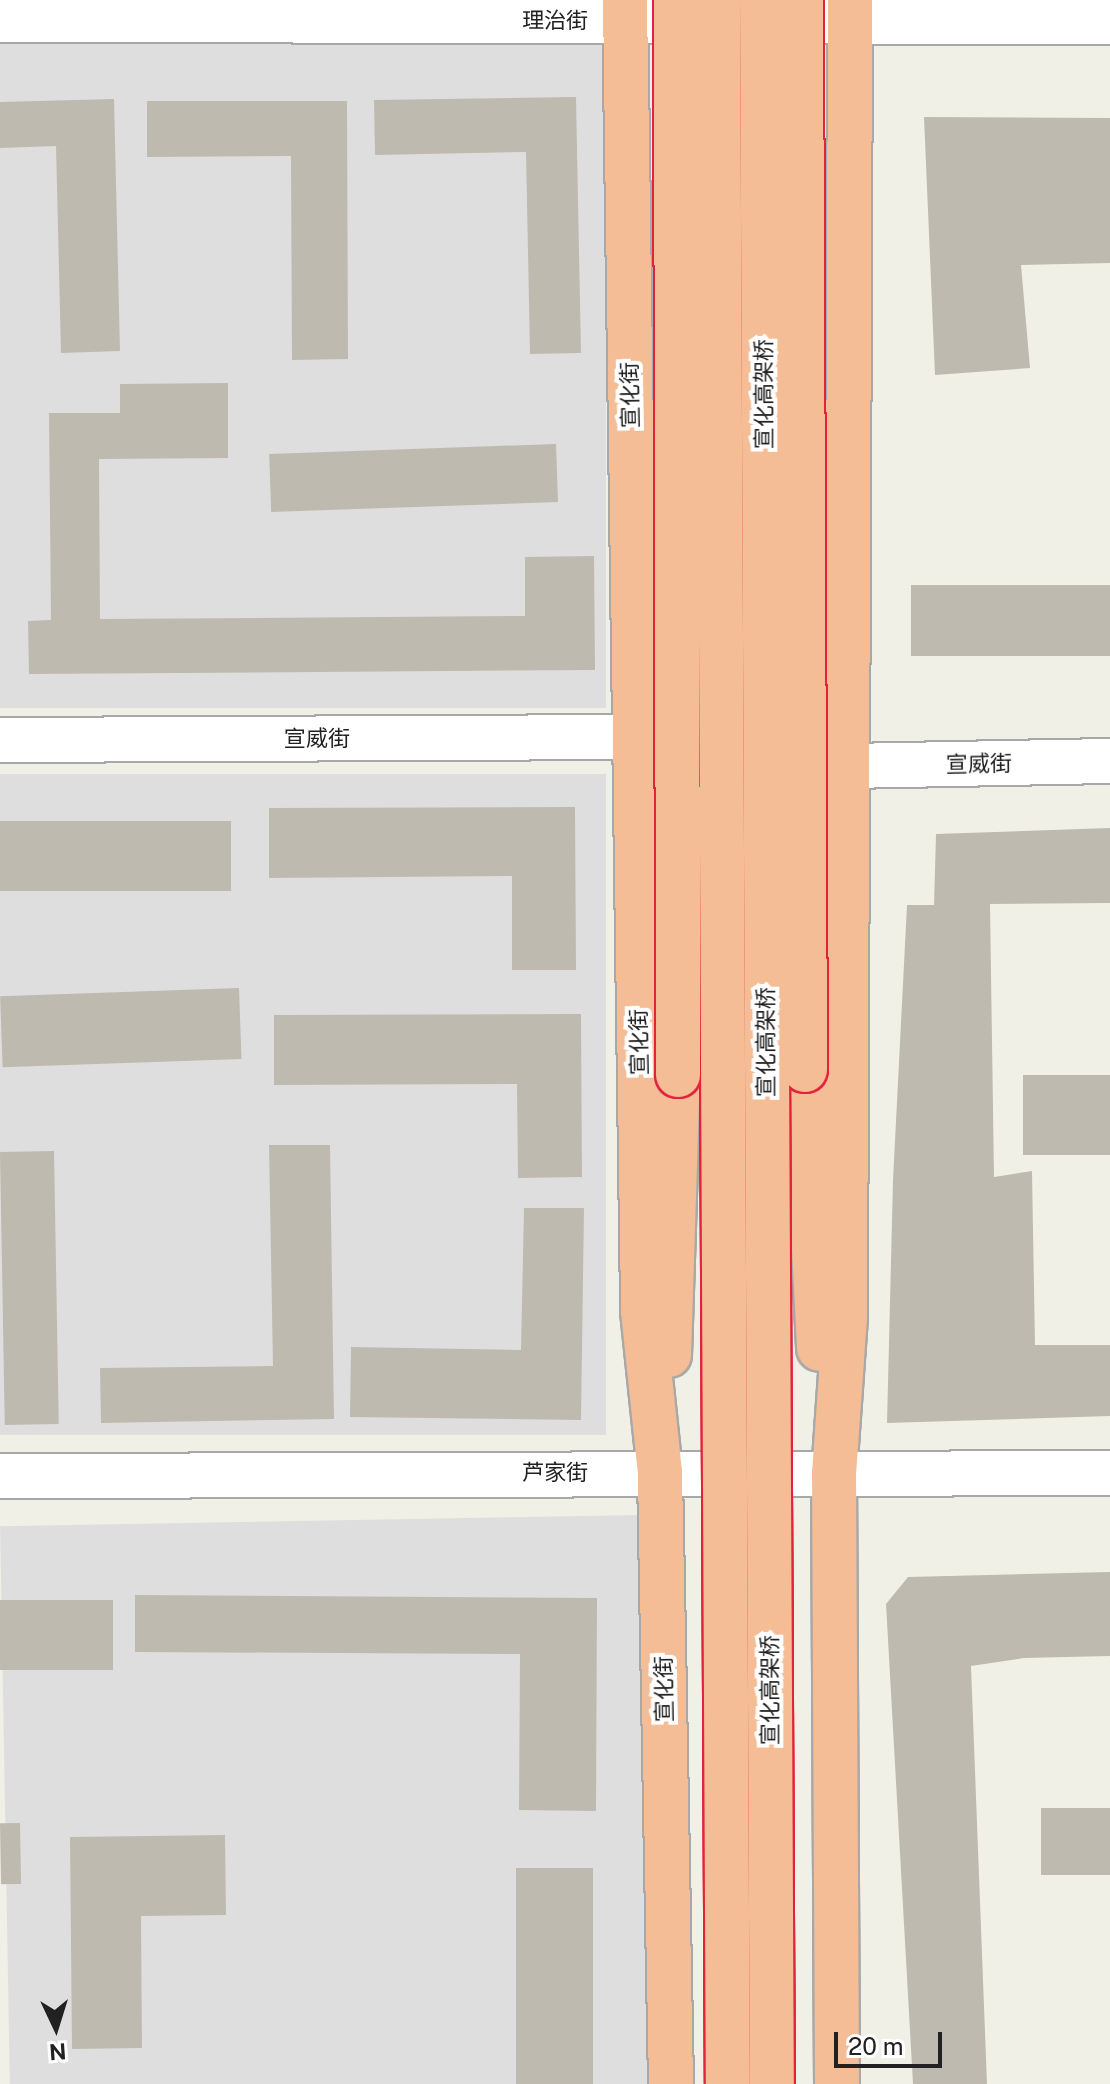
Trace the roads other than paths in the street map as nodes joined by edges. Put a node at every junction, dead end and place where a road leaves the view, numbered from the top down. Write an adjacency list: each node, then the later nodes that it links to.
1 (676, 0): 13 (highway, bridge)
2 (718, 0): 18 (highway, 宣化高架桥, bridge)
3 (762, 0): 19 (highway, 宣化高架桥, bridge)
4 (801, 0): 15 (highway, bridge)
5 (625, 10): 6 (street, 理治街); 7 (street, 理治街); 9 (highway, 宣化街)
6 (850, 11): 8 (street, 理治街); 12 (highway)
7 (0, 20)
8 (1110, 22)
9 (635, 737): 10 (street, 宣威街); 13 (highway, 宣化街)
10 (0, 740)
11 (1110, 761): 12 (street, 宣威街)
12 (848, 766): 15 (highway)
13 (660, 1473): 15 (street, 芦家街); 16 (street, 芦家街); 17 (highway, 宣化街)
14 (1110, 1473): 15 (street, 芦家街)
15 (834, 1474): 20 (highway)
16 (0, 1476)
17 (671, 2084)
18 (728, 2084)
19 (772, 2084)
20 (837, 2084)

